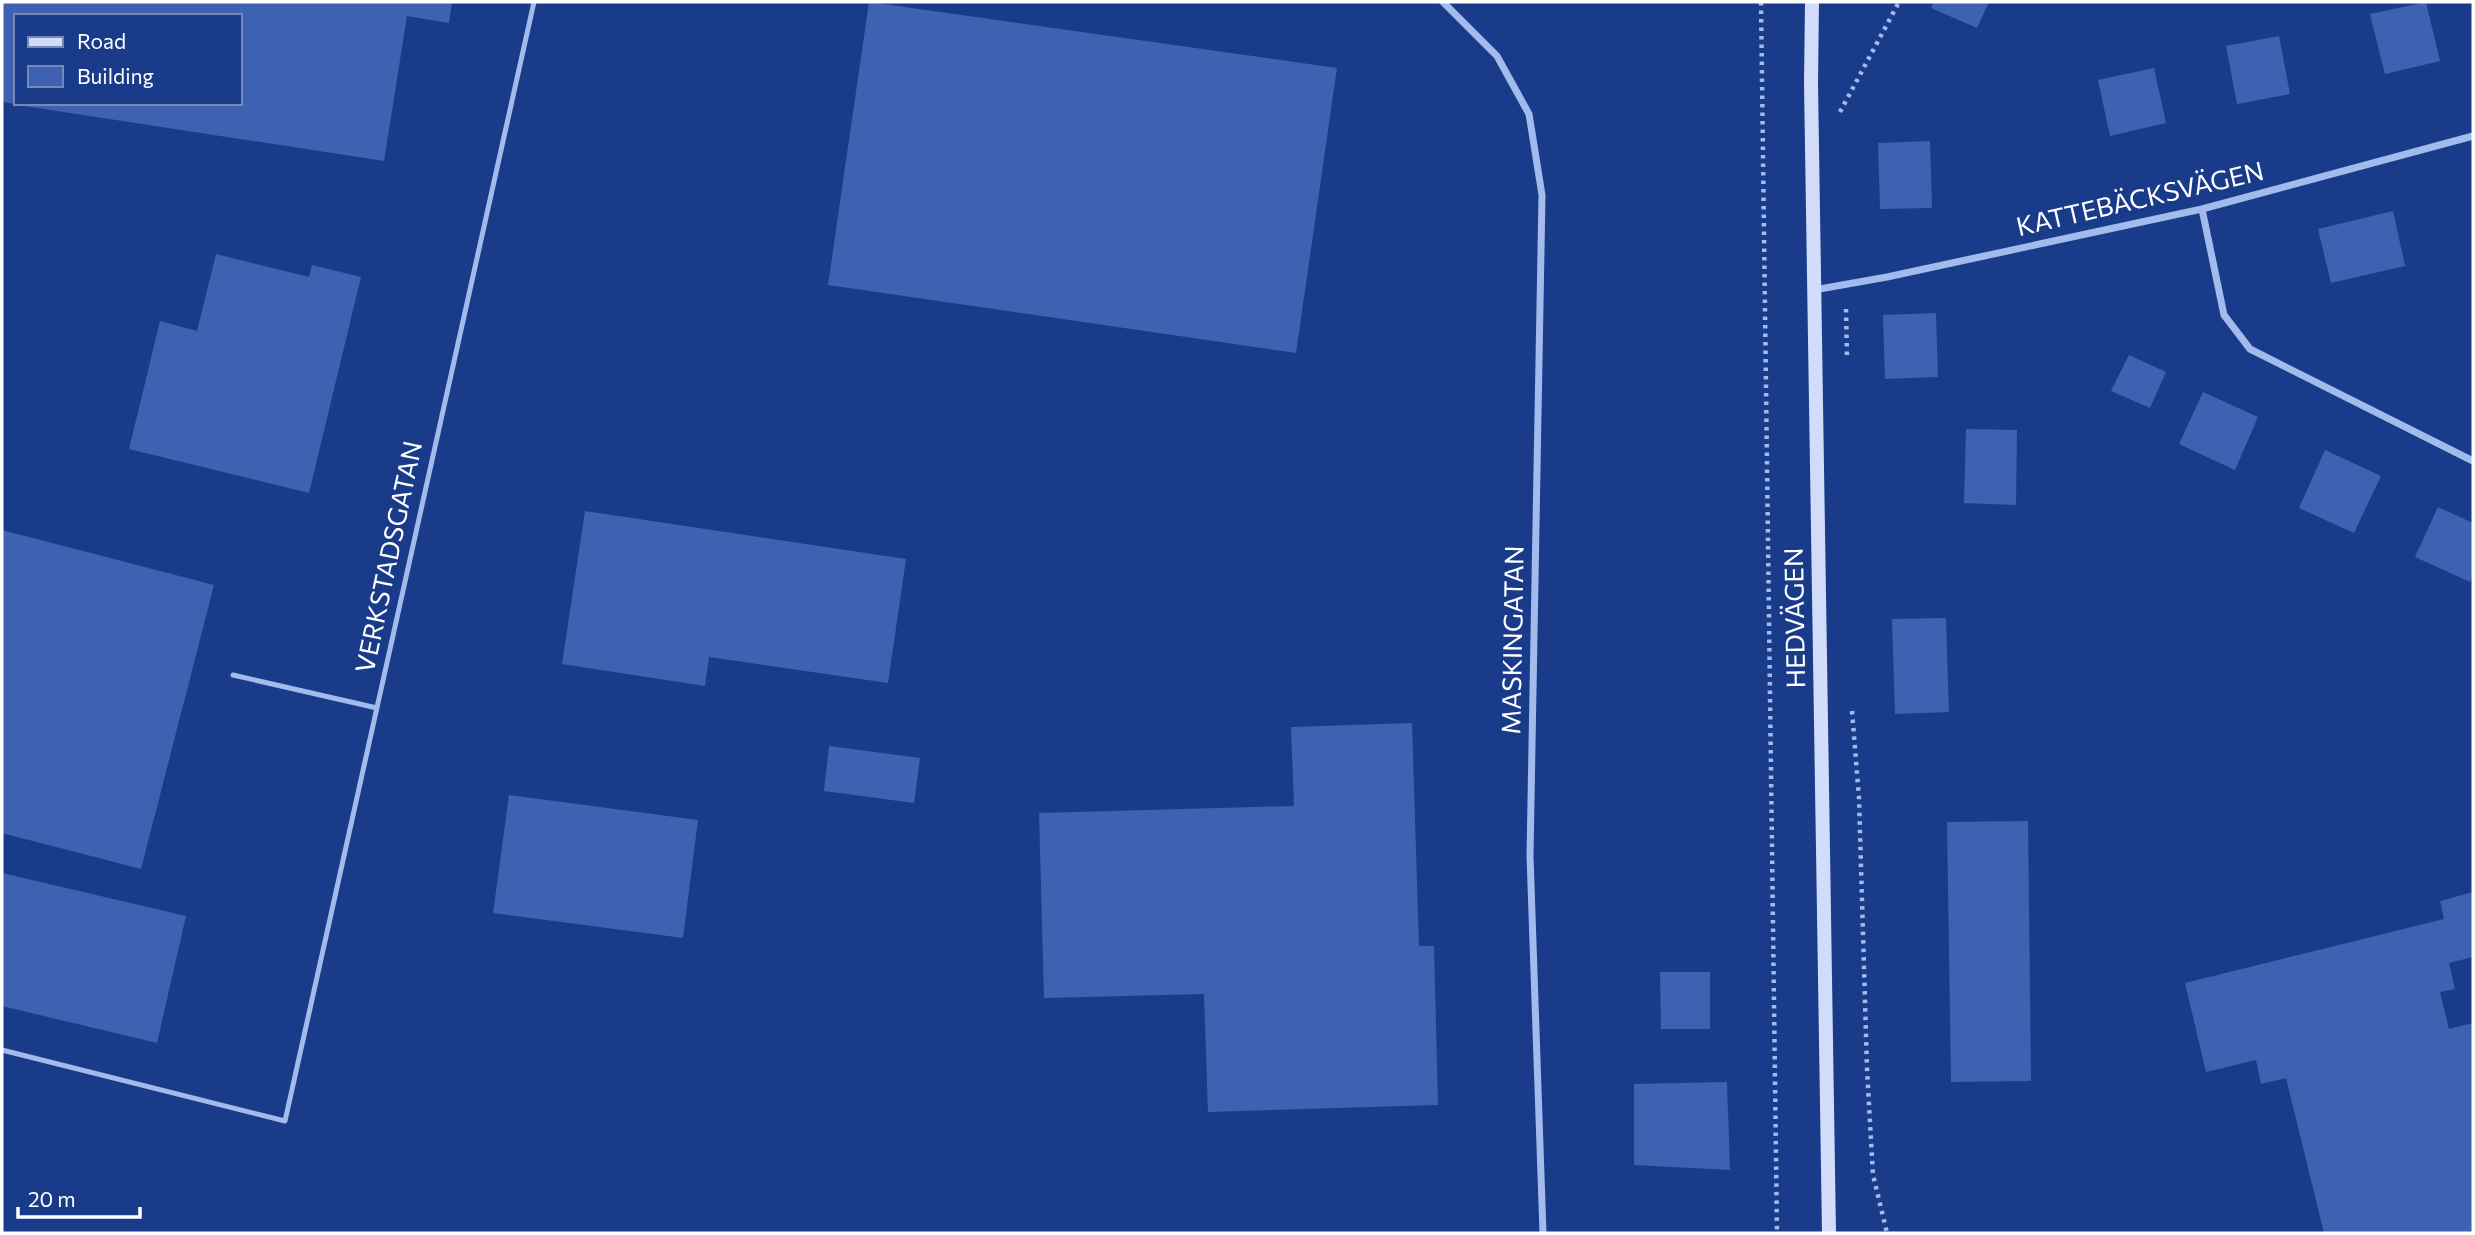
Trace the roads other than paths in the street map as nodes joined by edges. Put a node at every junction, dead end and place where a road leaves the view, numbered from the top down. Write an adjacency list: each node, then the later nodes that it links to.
1 (534, 2): 9 (lane, VERKSTADSGATAN)
2 (1443, 2): 11 (street, MASKINGATAN)
3 (1812, 2): 6 (main road, HEDVÄGEN)
4 (2473, 136): 5 (street, KATTEBÄCKSVÄGEN)
5 (2202, 209): 6 (street, KATTEBÄCKSVÄGEN); 7 (street)
6 (1814, 290): 12 (main road, HEDVÄGEN)
7 (2473, 461)
8 (233, 675): 9 (lane)
9 (377, 708): 10 (lane, VERKSTADSGATAN)
10 (2, 1050)
11 (1543, 1233)
12 (1829, 1233)

